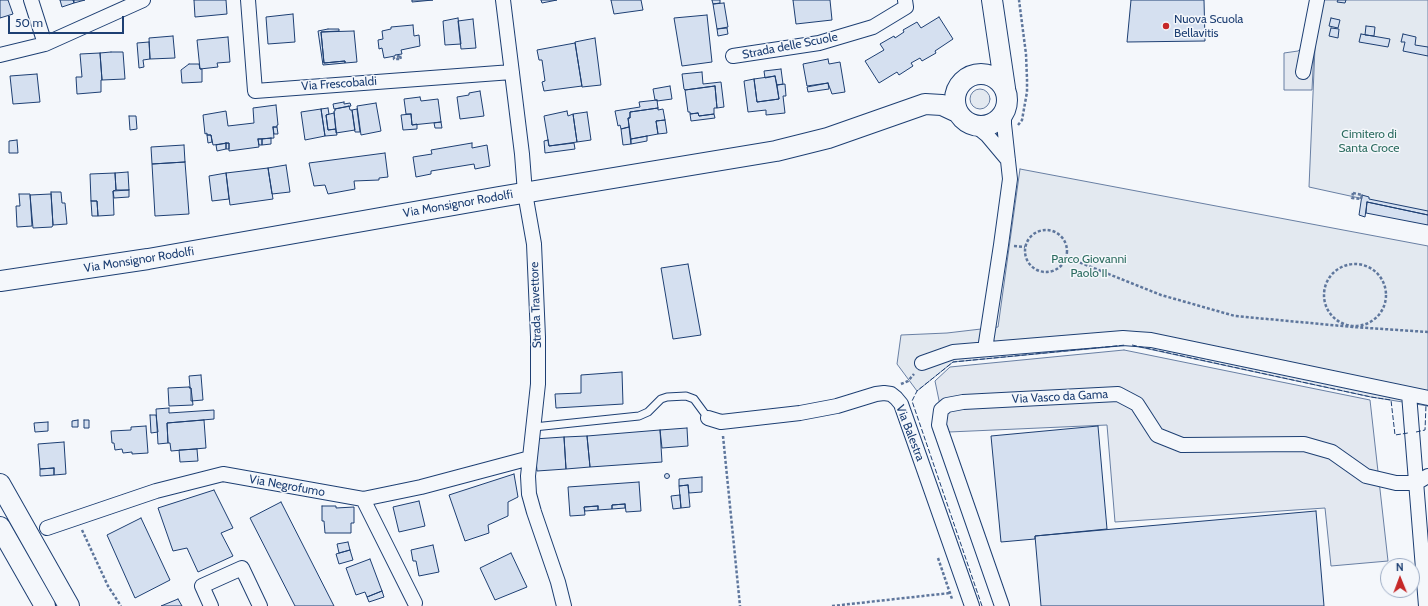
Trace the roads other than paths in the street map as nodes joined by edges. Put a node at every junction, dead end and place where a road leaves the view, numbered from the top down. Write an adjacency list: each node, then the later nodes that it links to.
1 (31, 0): 8 (street)
2 (143, 0): 8 (street)
3 (248, 0): 12 (street, Via Frescobaldi)
4 (503, 0): 12 (street, Strada Travettore)
5 (905, 0): 11 (street, Strada delle Scuole)
6 (992, 0): 9 (street)
7 (1317, 0): 13 (street)
8 (45, 44): 10 (street)
9 (998, 44): 14 (street, Via Monsignor Rodolfi); 16 (street)
10 (0, 56)
11 (732, 56)
12 (512, 72): 22 (street, Strada Travettore)
13 (1303, 72)
14 (973, 75): 15 (street, Via Monsignor Rodolfi); 16 (street)
15 (957, 88): 17 (street, Via Monsignor Rodolfi); 18 (street)
16 (1005, 88): 19 (street)
17 (911, 108): 18 (street, Via Monsignor Rodolfi); 22 (street, Via Monsignor Rodolfi)
18 (957, 112): 20 (street, Via Monsignor Rodolfi)
19 (1009, 120): 20 (street); 21 (street)
20 (976, 126): 21 (street)
21 (1008, 160): 24 (street)
22 (525, 193): 23 (street, Via Monsignor Rodolfi); 29 (street, Strada Travettore)
23 (6, 283)
24 (984, 350): 25 (street); 26 (street)
25 (922, 364)
26 (1409, 394): 27 (street); 31 (street)
27 (1428, 398)
28 (708, 418): 29 (lane); 42 (street, Via Balestra)
29 (534, 427): 30 (street, Strada Travettore)
30 (530, 458): 33 (street, Via Negrofumo); 41 (street, Strada Travettore)
31 (1422, 479): 43 (street, Via Vasco da Gama); 44 (street)
32 (0, 484): 38 (street)
33 (363, 499): 34 (street, Via Negrofumo); 36 (street)
34 (47, 528)
35 (2, 537): 37 (street)
36 (415, 603)
37 (45, 606)
38 (69, 606)
39 (211, 606): 40 (street)
40 (260, 606)
41 (564, 606)
42 (970, 606)
43 (1002, 606)
44 (1426, 606)

